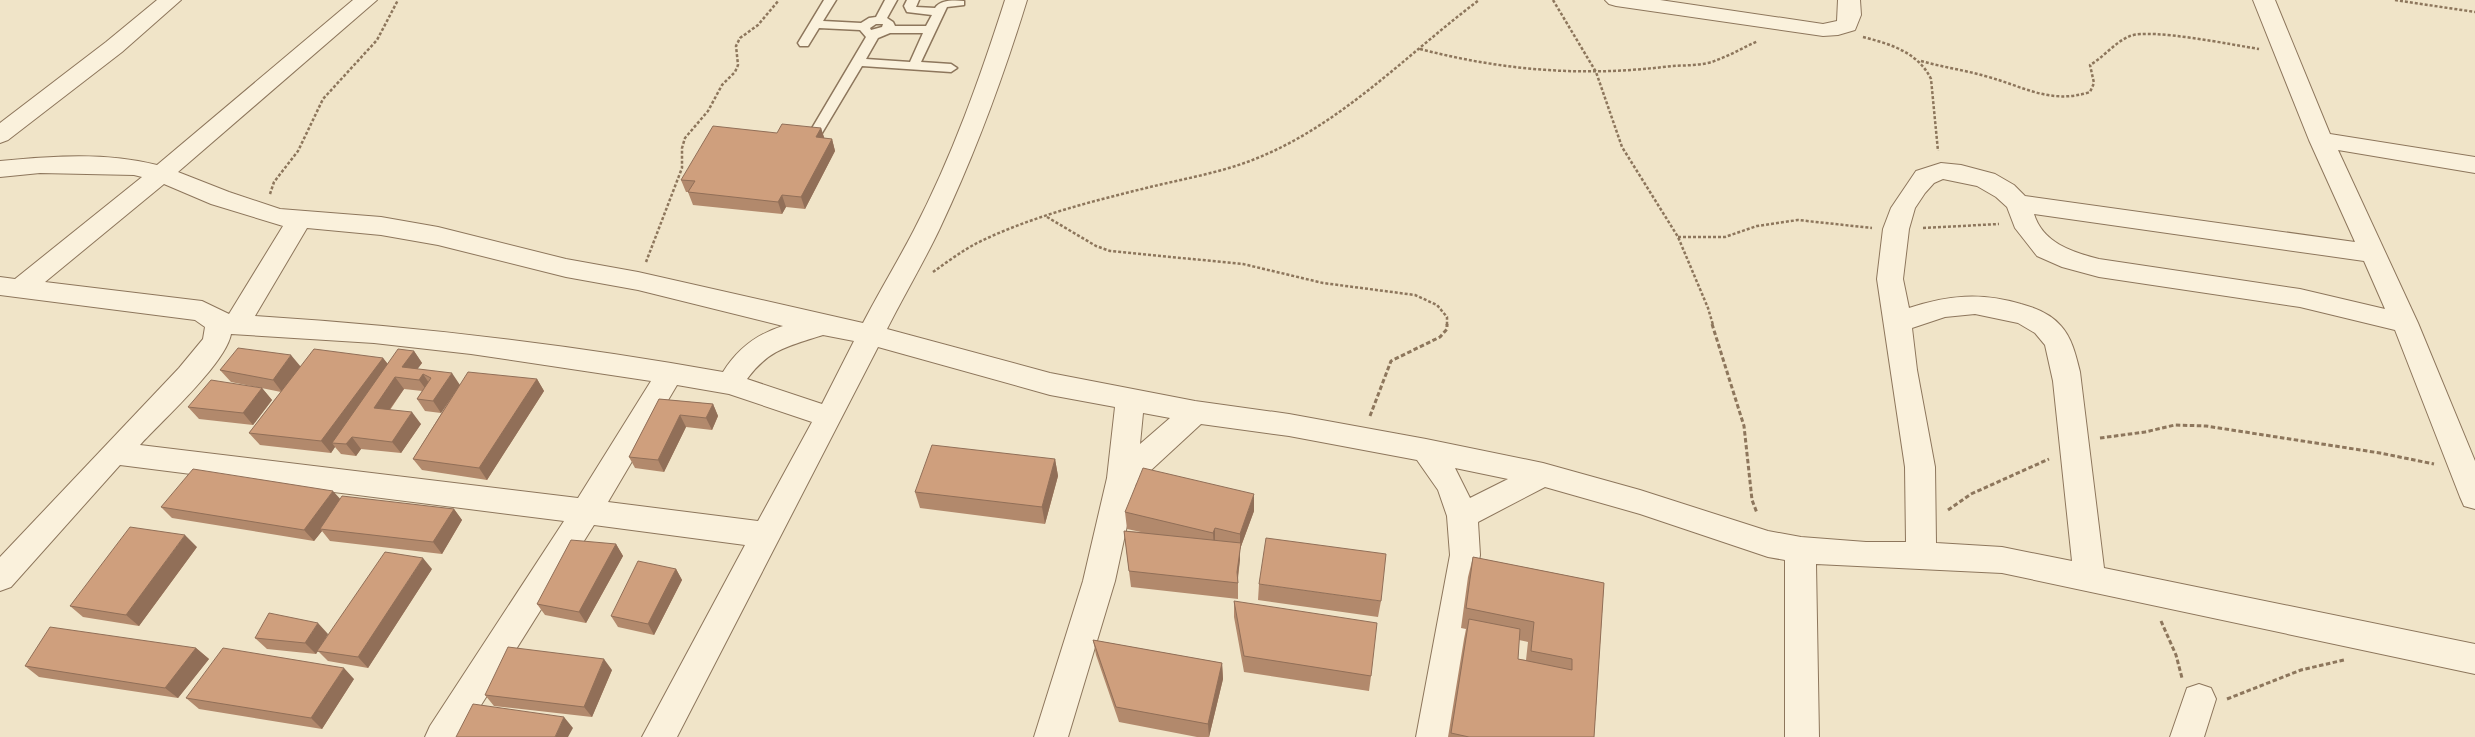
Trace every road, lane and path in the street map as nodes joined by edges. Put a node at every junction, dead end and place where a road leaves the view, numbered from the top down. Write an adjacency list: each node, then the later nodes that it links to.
1 (170, 0): 32 (street)
2 (366, 0): 38 (street)
3 (398, 0): 41 (path)
4 (779, 0): 46 (path)
5 (830, 0): 18 (lane)
6 (891, 0): 19 (lane)
7 (913, 0): 16 (lane)
8 (1016, 0): 52 (street)
9 (1479, 0): 25 (path)
10 (1553, 0): 31 (path)
11 (1616, 0): 20 (street)
12 (1850, 0): 22 (street)
13 (2264, 0): 26 (street)
14 (2395, 0): 17 (path)
15 (960, 2): 16 (lane)
16 (939, 12): 21 (lane)
17 (2475, 12)
18 (815, 24): 23 (lane); 24 (lane)
19 (884, 24): 21 (lane); 23 (lane)
20 (1801, 28): 22 (street); 31 (path)
21 (930, 30): 29 (lane)
22 (1823, 30): 27 (path)
23 (868, 31): 28 (lane)
24 (804, 43)
25 (1419, 49): 31 (path); 40 (path)
26 (2286, 54): 27 (path); 34 (street)
27 (1921, 61): 37 (path)
28 (859, 62): 29 (lane); 33 (lane)
29 (914, 65): 30 (lane)
30 (952, 68)
31 (1596, 72): 43 (path)
32 (0, 135)
33 (814, 135)
34 (2321, 140): 35 (street); 44 (street)
35 (2475, 165)
36 (0, 169): 38 (street)
37 (1941, 171): 39 (street); 42 (street)
38 (161, 174): 41 (street); 47 (street)
39 (2021, 213): 42 (path); 44 (street); 50 (street)
40 (1046, 217): 45 (path); 58 (path)
41 (289, 218): 46 (street); 48 (street)
42 (1896, 229): 43 (path); 49 (street)
43 (1678, 237): 70 (path)
44 (2373, 253): 50 (street)
45 (932, 272)
46 (638, 281): 51 (street)
47 (10, 287): 48 (street)
48 (227, 323): 53 (street); 61 (street)
49 (1898, 323): 59 (street); 68 (street)
50 (2405, 323): 62 (street)
51 (824, 326): 52 (street); 54 (street)
52 (872, 335): 55 (street); 57 (street)
53 (670, 372): 54 (street); 66 (street)
54 (730, 384): 57 (street)
55 (1130, 400): 56 (street); 64 (street)
56 (1195, 412): 58 (street); 64 (street)
57 (829, 417): 69 (street)
58 (1362, 439): 60 (street)
59 (2075, 448): 62 (path); 68 (path); 73 (street)
60 (1426, 450): 63 (street); 67 (street)
61 (114, 452): 66 (street); 74 (street)
62 (2464, 471): 65 (street)
63 (1543, 475): 67 (street); 70 (street)
64 (1122, 478): 81 (street)
65 (2475, 497)
66 (586, 510): 69 (street); 79 (street)
67 (1462, 516): 82 (street)
68 (1921, 524): 72 (street)
69 (765, 535): 80 (street)
70 (1768, 544): 71 (street)
71 (1801, 550): 72 (street); 83 (street)
72 (1921, 555): 73 (street)
73 (2090, 576): 75 (street)
74 (0, 578)
75 (2140, 587): 77 (street); 78 (path)
76 (2353, 658): 78 (path)
77 (2475, 659)
78 (2199, 699): 84 (street)
79 (442, 737)
80 (659, 737)
81 (1051, 737)
82 (1433, 737)
83 (1802, 737)
84 (2187, 737)

